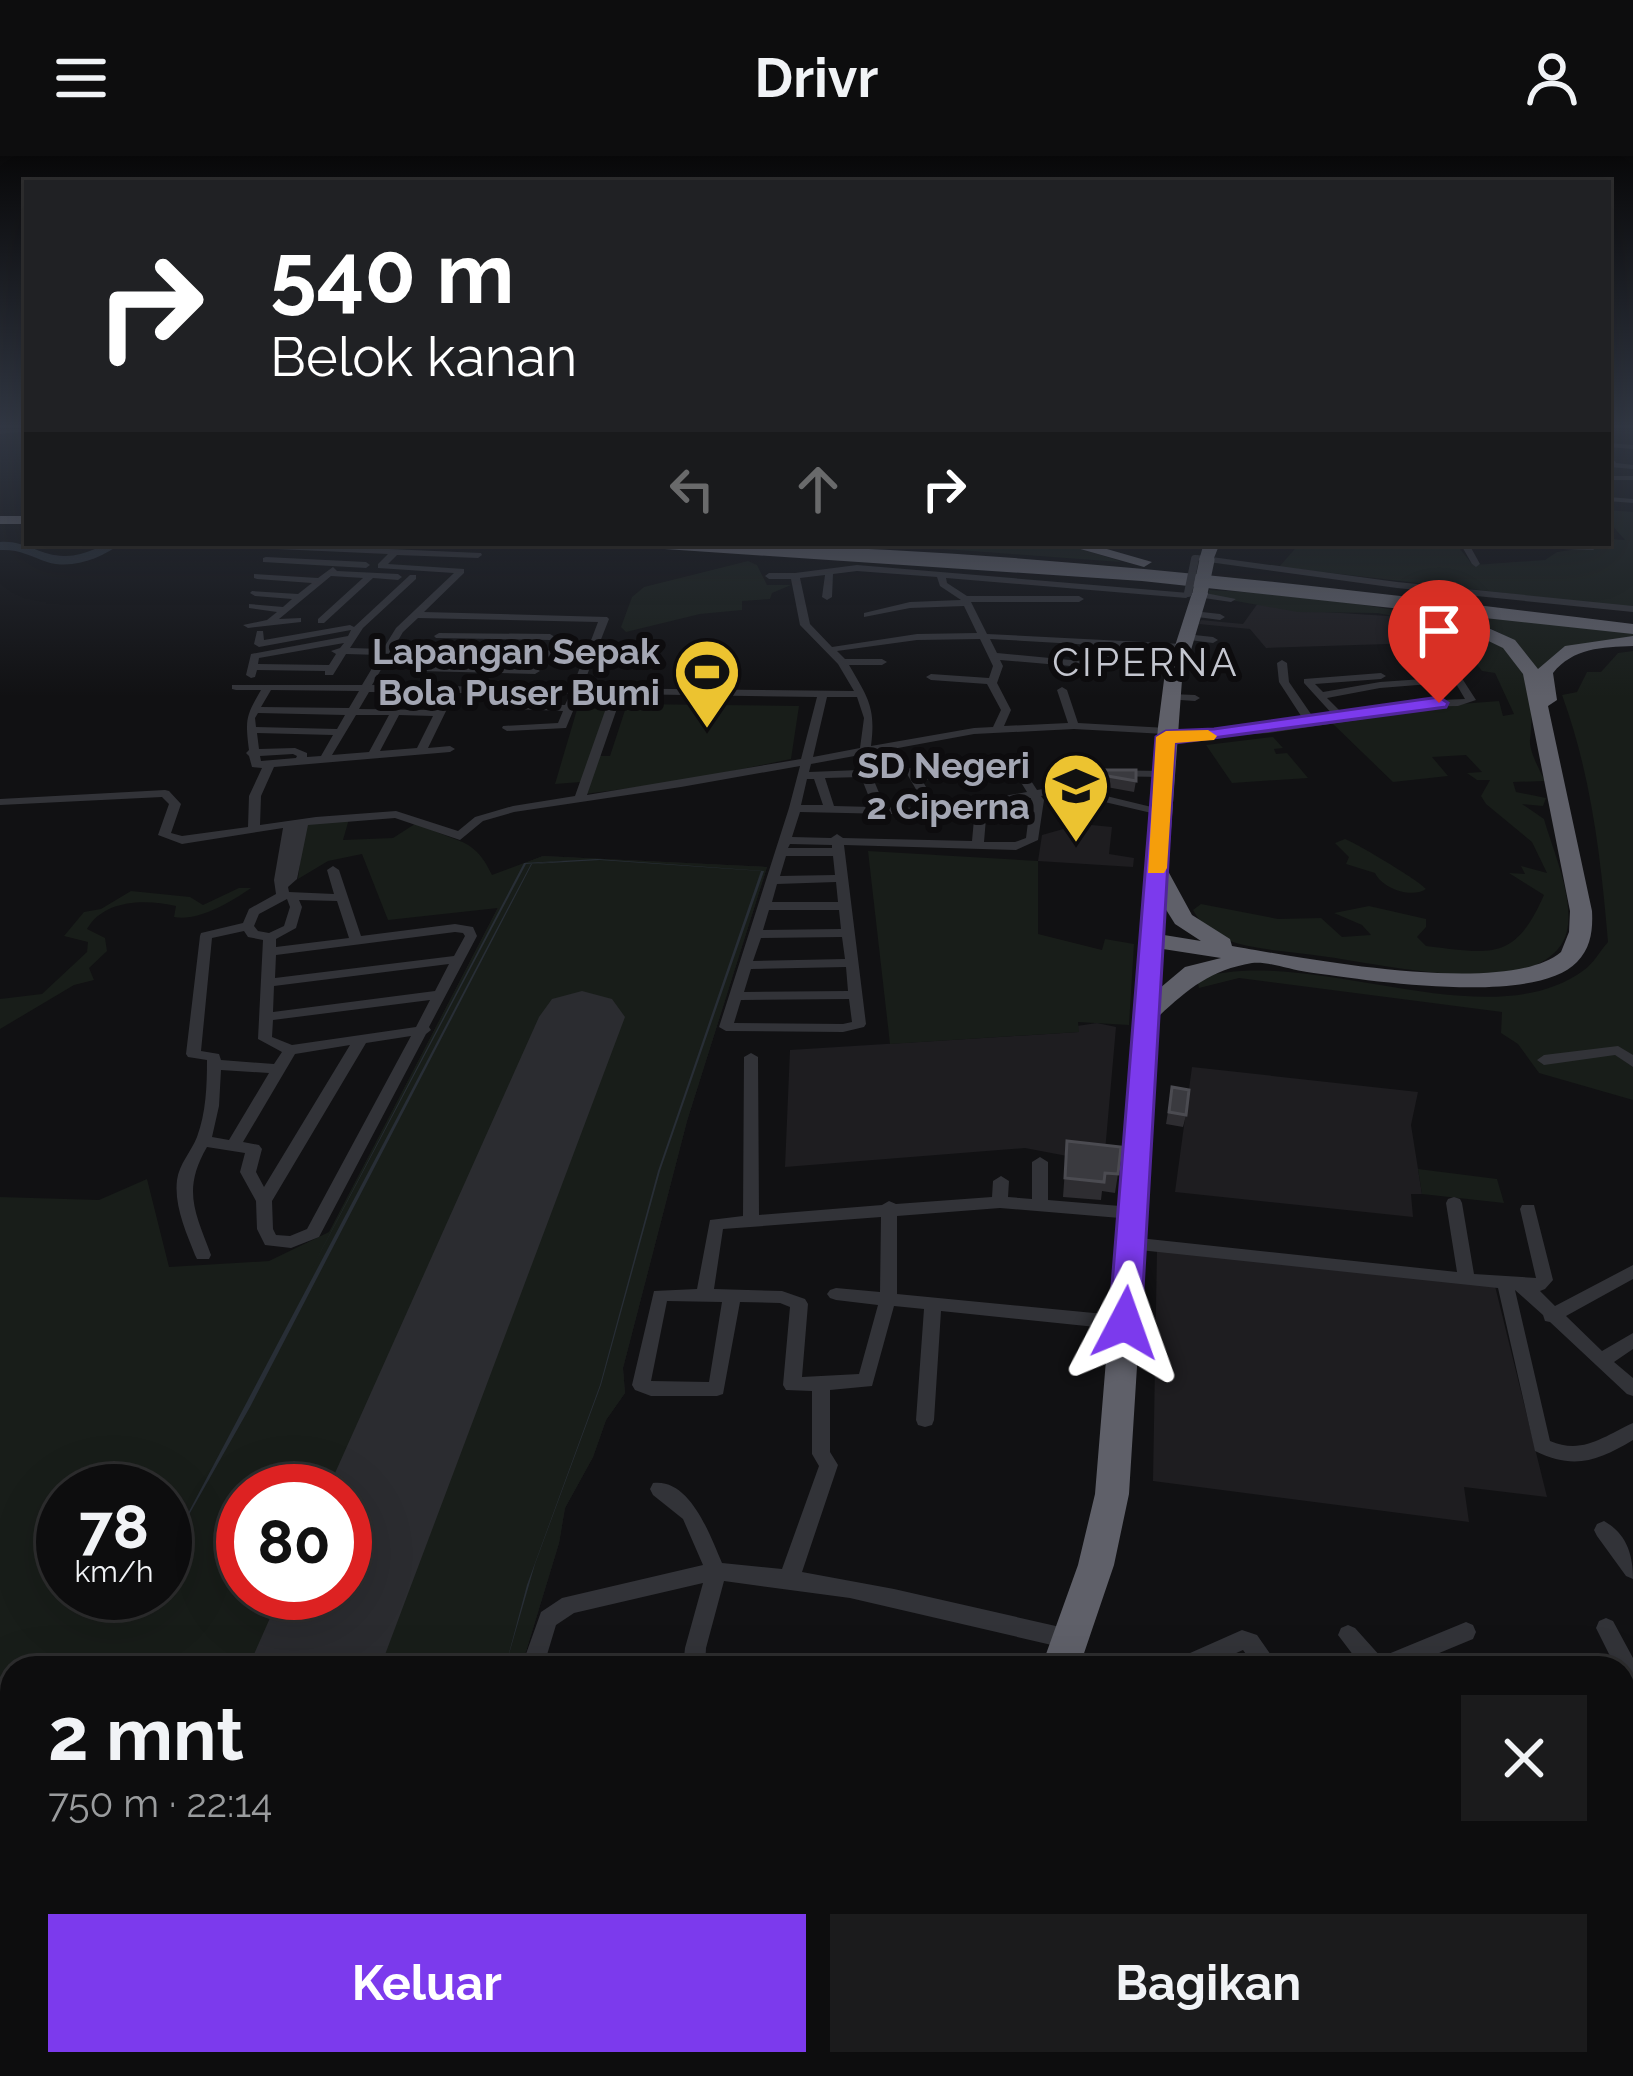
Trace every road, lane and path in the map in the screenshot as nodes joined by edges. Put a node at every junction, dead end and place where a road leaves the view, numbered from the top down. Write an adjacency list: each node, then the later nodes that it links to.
1 (277, 546): 9 (street)
2 (719, 546): 26 (highway)
3 (868, 546): 26 (highway)
4 (1079, 546): 26 (highway)
5 (1467, 546): 15 (street)
6 (1508, 546): 13 (street)
7 (1550, 546): 8 (street)
8 (1592, 546)
9 (395, 552): 10 (street); 16 (street)
10 (478, 555)
11 (1205, 555): 31 (highway, bridge); 35 (street)
12 (266, 560): 14 (street)
13 (1517, 561)
14 (339, 563): 16 (street); 23 (street)
15 (1476, 564)
16 (381, 566): 25 (street)
17 (941, 574): 19 (street); 31 (street); 33 (street)
18 (257, 575): 23 (street)
19 (829, 575): 22 (street); 29 (street)
20 (370, 576): 23 (street); 24 (street); 42 (street)
21 (769, 576): 22 (street)
22 (795, 576): 55 (street)
23 (325, 577): 28 (street)
24 (412, 577): 25 (street); 47 (street)
25 (458, 577): 37 (street)
26 (1300, 586): 40 (highway); 46 (highway); 142 (highway)
27 (255, 593): 28 (street)
28 (301, 597): 36 (street)
29 (826, 597)
30 (1079, 599): 33 (street)
31 (1194, 599): 32 (street); 39 (street); 52 (highway)
32 (1231, 599)
33 (966, 601): 38 (street); 48 (street)
34 (252, 606): 36 (street)
35 (1633, 609)
36 (285, 610): 43 (street)
37 (416, 615): 58 (street); 61 (street)
38 (867, 615)
39 (1220, 617)
40 (1633, 619)
41 (298, 620): 43 (street)
42 (321, 621)
43 (269, 623): 45 (street)
44 (1012, 623): 49 (street)
45 (248, 625)
46 (1633, 629)
47 (356, 632): 54 (street); 56 (street); 62 (street)
48 (979, 635): 49 (street); 55 (street); 63 (street)
49 (1016, 636): 53 (street)
50 (1213, 640): 52 (street)
51 (1633, 640): 142 (highway)
52 (1184, 642): 53 (street); 82 (highway)
53 (1116, 645): 63 (street)
54 (332, 646): 56 (street); 62 (street)
55 (829, 650): 64 (street)
56 (344, 651): 58 (street); 62 (street)
57 (1460, 651): 68 (street)
58 (387, 652): 75 (street)
59 (431, 652): 60 (street); 60 (street); 60 (street)
60 (543, 654): 61 (street)
61 (591, 654): 77 (street)
62 (255, 655)
63 (993, 656): 69 (street)
64 (842, 662): 65 (street); 80 (street)
65 (882, 662)
66 (1282, 663): 72 (street)
67 (931, 677): 69 (street)
68 (1458, 679): 71 (street); 89 (street)
69 (993, 680): 93 (street)
70 (1308, 681): 71 (street); 72 (street); 81 (street)
71 (1431, 681): 81 (street)
72 (1284, 682): 90 (street)
73 (236, 687): 74 (street)
74 (267, 688): 75 (street); 86 (street)
75 (365, 689): 77 (street); 87 (street)
76 (1062, 690): 91 (street)
77 (577, 693): 78 (street); 85 (street)
78 (617, 693): 79 (street); 115 (street)
79 (822, 694): 80 (street); 105 (street)
80 (861, 694): 98 (street)
81 (1320, 696): 89 (street)
82 (1170, 697): 83 (street); 96 (highway)
83 (1195, 698)
84 (514, 706): 85 (street)
85 (570, 708): 92 (street)
86 (253, 710): 87 (street); 94 (street)
87 (352, 712): 88 (street); 95 (street)
88 (396, 712): 101 (street); 103 (street)
89 (1342, 719): 90 (street)
90 (1311, 722): 96 (street)
91 (1074, 726): 93 (street); 96 (street)
92 (508, 728)
93 (997, 729): 97 (street)
94 (251, 730): 95 (street); 102 (street)
95 (340, 731): 104 (street)
96 (1166, 734): 108 (highway)
97 (952, 735): 98 (street); 100 (street)
98 (865, 748): 105 (street)
99 (450, 749): 101 (street)
100 (956, 750)
101 (421, 751): 103 (street)
102 (251, 753): 106 (street); 107 (street)
103 (373, 755): 104 (street)
104 (325, 759): 106 (street)
105 (808, 759): 110 (street); 115 (street)
106 (300, 761): 107 (street)
107 (269, 768): 124 (street)
108 (1163, 774): 114 (street); 122 (highway)
109 (866, 775): 120 (street)
110 (803, 776): 111 (street); 118 (street)
111 (819, 776): 112 (street); 119 (street)
112 (918, 777): 113 (street); 121 (street)
113 (1033, 792): 114 (street); 117 (street); 125 (street)
114 (1092, 794): 122 (street)
115 (580, 798): 123 (street)
116 (0, 802): 124 (street)
117 (981, 806): 121 (street); 125 (street)
118 (795, 808): 119 (street); 127 (street)
119 (830, 810): 120 (street)
120 (880, 812): 121 (street)
121 (935, 812)
122 (1160, 812): 128 (highway)
123 (296, 823): 124 (street); 132 (street)
124 (254, 828)
125 (978, 844): 126 (street)
126 (838, 845): 127 (street); 130 (street)
127 (783, 846): 131 (street)
128 (1156, 869): 140 (highway); 142 (highway)
129 (333, 870): 133 (street)
130 (842, 878): 131 (street); 135 (street)
131 (772, 880): 134 (street)
132 (286, 892): 133 (street); 136 (street); 141 (street)
133 (342, 898): 139 (street)
134 (764, 906): 135 (street); 138 (street)
135 (844, 906): 137 (street)
136 (248, 926): 141 (street); 160 (street)
137 (847, 933): 138 (street); 144 (street)
138 (756, 934): 145 (street)
139 (356, 941): 141 (street); 143 (street)
140 (1151, 944): 142 (highway); 150 (highway)
141 (270, 945): 146 (street)
142 (1246, 957): 150 (highway)
143 (459, 958): 146 (street); 147 (street)
144 (849, 963): 145 (street); 148 (street)
145 (748, 964): 149 (street)
146 (268, 982): 151 (street)
147 (442, 994): 151 (street); 152 (street)
148 (855, 994): 149 (street); 149 (street)
149 (738, 996)
150 (1146, 1014): 171 (highway)
151 (265, 1017): 154 (street)
152 (424, 1030): 153 (street); 164 (street)
153 (361, 1039): 154 (street); 164 (street)
154 (290, 1050): 159 (street)
155 (752, 1057): 170 (street)
156 (1544, 1060): 157 (street)
157 (1633, 1062)
158 (221, 1065): 159 (street)
159 (278, 1069): 161 (street)
160 (204, 1141): 161 (street); 172 (street)
161 (235, 1142): 164 (street)
162 (1040, 1162): 166 (street)
163 (1001, 1181): 165 (street)
164 (263, 1202)
165 (1000, 1202): 166 (street); 168 (street)
166 (1040, 1203): 171 (street)
167 (1454, 1204): 174 (street)
168 (890, 1207): 170 (street); 179 (street)
169 (1528, 1209): 175 (street)
170 (752, 1222): 177 (street)
171 (1131, 1228): 174 (street); 182 (highway)
172 (203, 1255)
173 (1633, 1271): 181 (street)
174 (1467, 1279): 175 (street)
175 (1514, 1285): 181 (street); 188 (street)
176 (836, 1294): 179 (street)
177 (704, 1295): 178 (street); 178 (street)
178 (732, 1296): 185 (street)
179 (888, 1298): 180 (street); 185 (street)
180 (933, 1303): 182 (street); 187 (street)
181 (1551, 1316): 184 (street)
182 (1125, 1323): 200 (highway)
183 (1633, 1340): 184 (street)
184 (1601, 1361): 186 (street)
185 (821, 1383): 193 (street)
186 (1633, 1389)
187 (925, 1420)
188 (1633, 1431)
189 (660, 1489): 192 (street)
190 (1604, 1530): 191 (street)
191 (1633, 1570)
192 (716, 1571): 193 (street); 197 (street); 198 (street)
193 (790, 1576): 199 (street)
194 (1606, 1628): 205 (street)
195 (1466, 1632): 204 (street)
196 (1348, 1635): 203 (street)
197 (536, 1656)
198 (695, 1656)
199 (1063, 1656)
200 (1071, 1656)
201 (1207, 1656): 202 (street)
202 (1261, 1656)
203 (1367, 1656)
204 (1407, 1656)
205 (1621, 1656)

